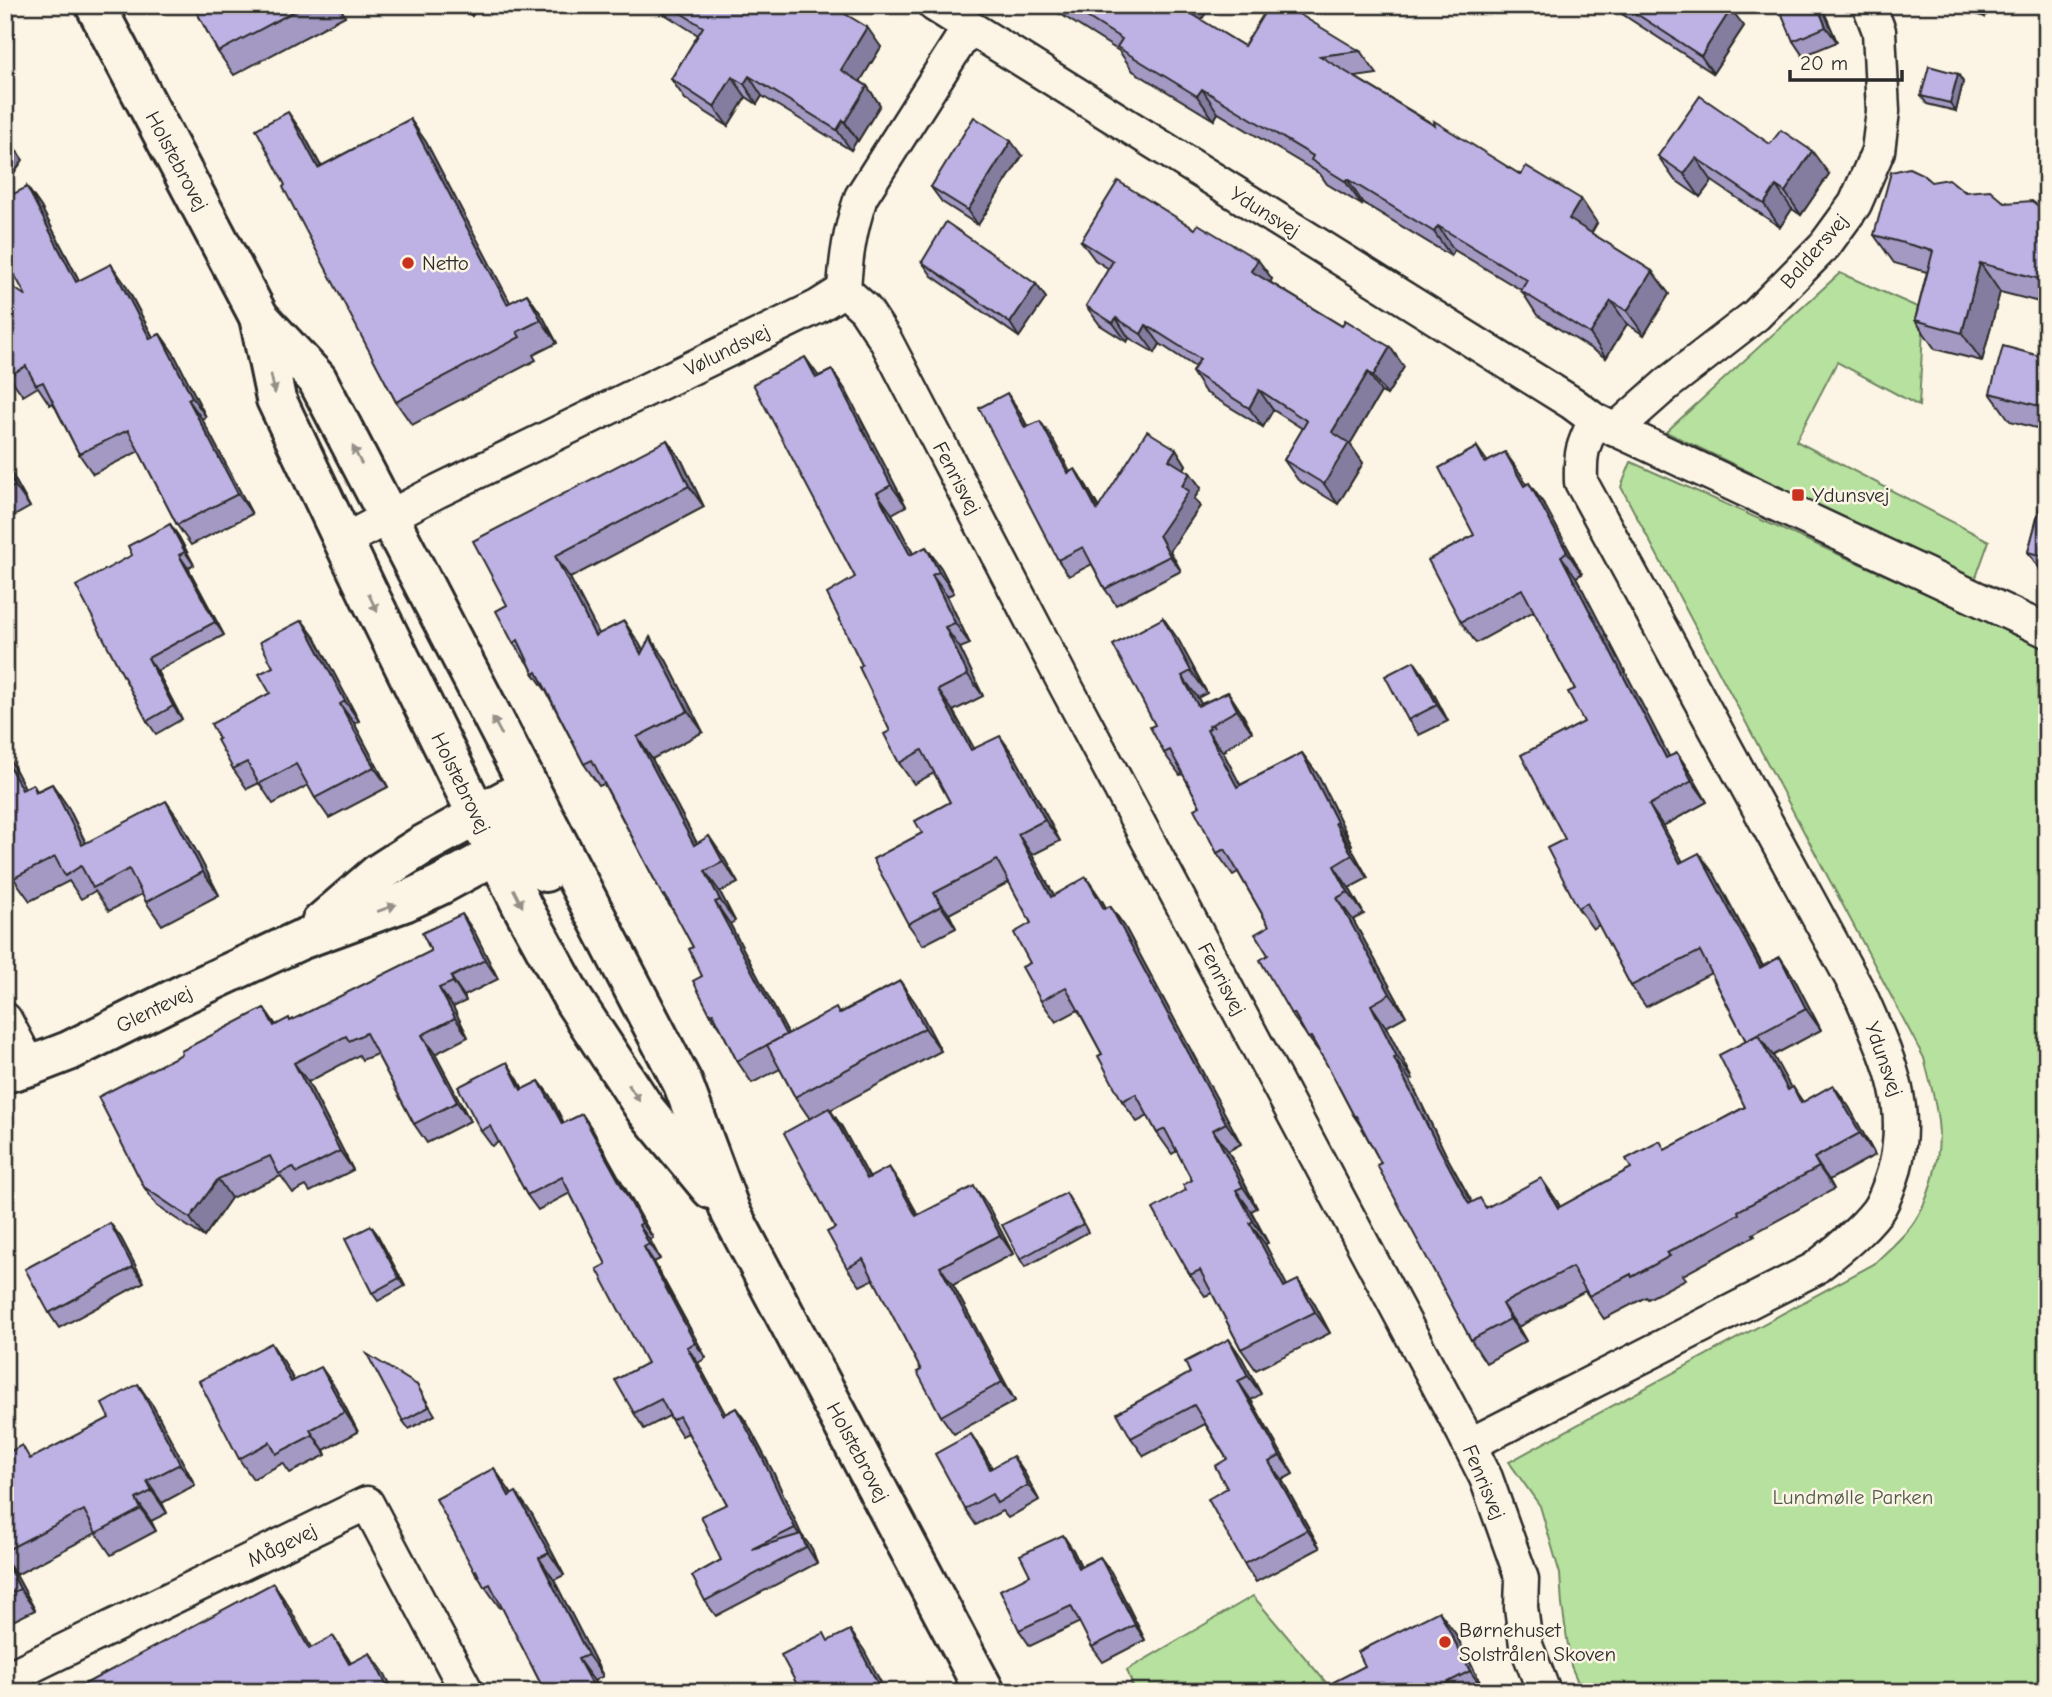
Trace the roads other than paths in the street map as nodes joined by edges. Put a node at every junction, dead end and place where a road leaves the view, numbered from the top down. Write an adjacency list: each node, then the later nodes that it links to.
1 (96, 5): 6 (main road, Holstebrovej)
2 (934, 5): 4 (street, Ydunsvej)
3 (1869, 5): 7 (street, Baldersvej)
4 (969, 27): 5 (street); 7 (street, Ydunsvej)
5 (844, 290): 8 (street, Vølundsvej); 18 (street, Fenrisvej)
6 (259, 317): 8 (main road, Holstebrovej, one-way to 6); 9 (main road, Holstebrovej, one-way to 9)
7 (1605, 425): 10 (street, Ydunsvej); 18 (street, Ydunsvej)
8 (388, 516): 9 (street, Vølundsvej); 11 (main road, Holstebrovej, one-way to 8)
9 (343, 541): 12 (main road, Holstebrovej, one-way to 12)
10 (2047, 631)
11 (529, 787): 12 (main road, Glentevej); 13 (main road, Holstebrovej)
12 (476, 815): 13 (main road, Holstebrovej); 14 (main road, Glentevej)
13 (524, 839): 14 (main road, Glentevej, one-way to 13); 17 (main road, Holstebrovej); 17 (main road, Holstebrovej, one-way to 17)
14 (300, 940): 16 (main road, Glentevej)
15 (5, 1019): 16 (street)
16 (18, 1069)
17 (730, 1213): 21 (main road, Holstebrovej)
18 (1469, 1445): 22 (street, Fenrisvej)
19 (5, 1679): 20 (street, Mågevej)
20 (467, 1692)
21 (985, 1692)
22 (1544, 1692)

